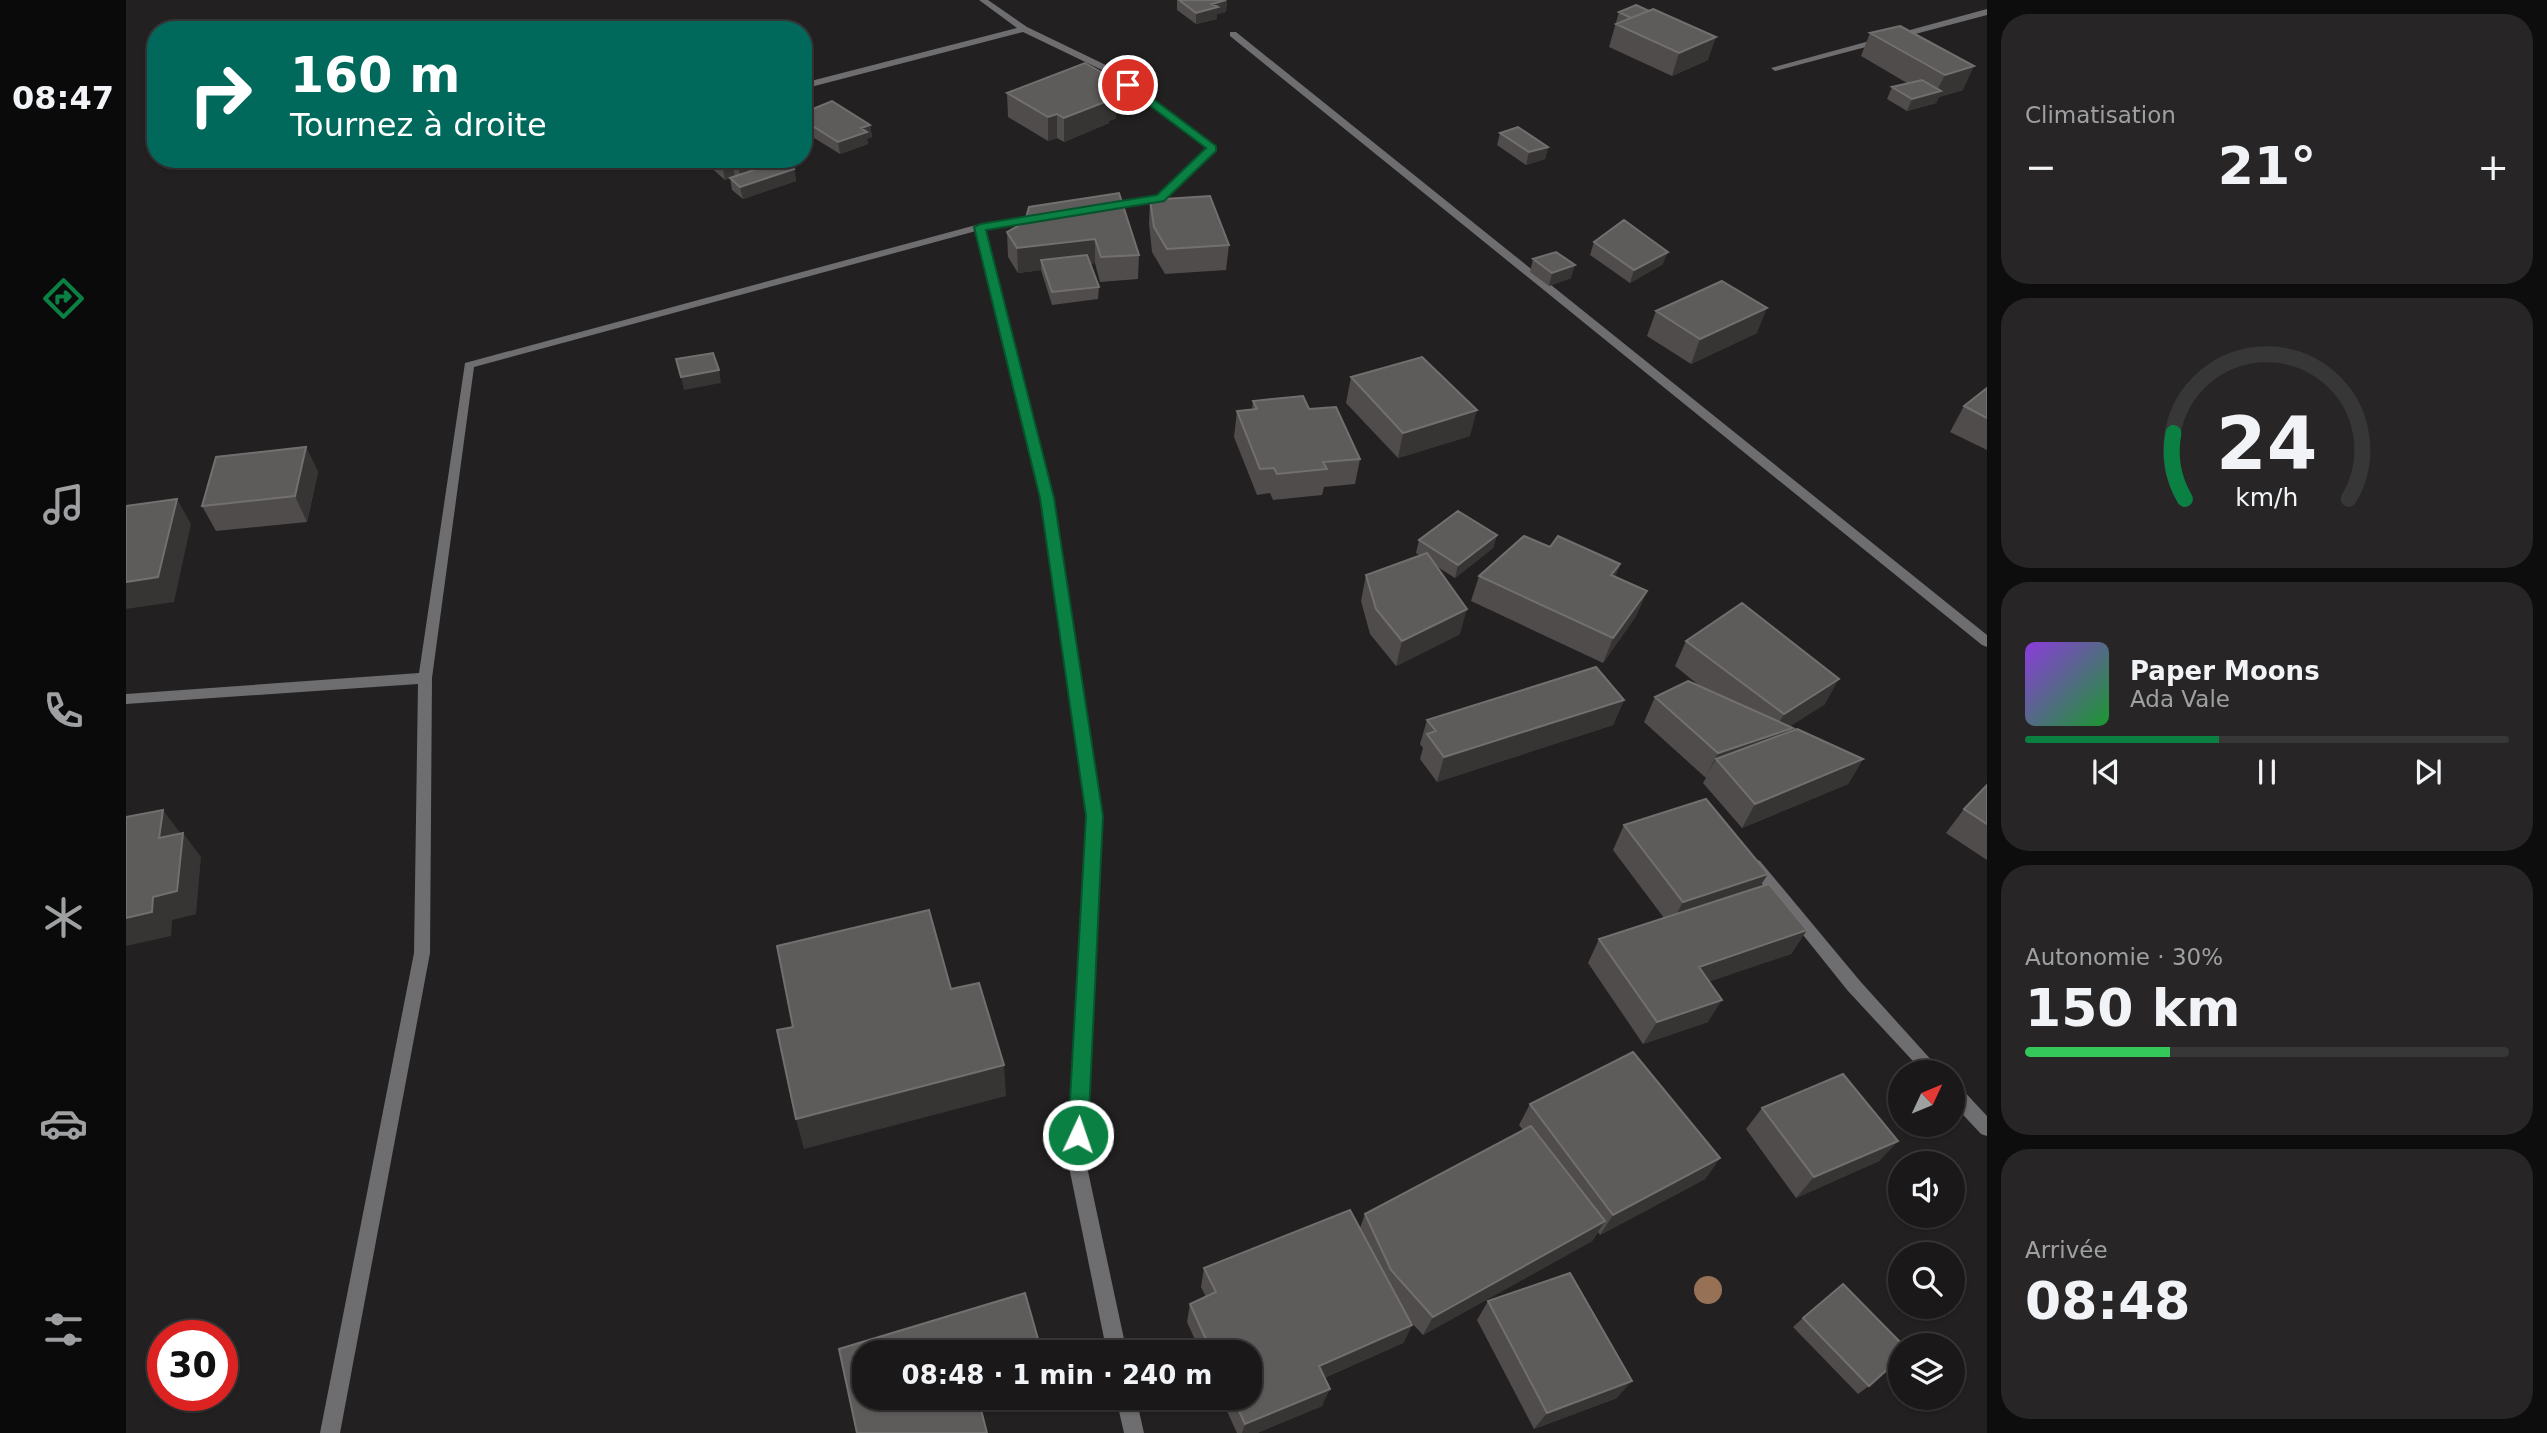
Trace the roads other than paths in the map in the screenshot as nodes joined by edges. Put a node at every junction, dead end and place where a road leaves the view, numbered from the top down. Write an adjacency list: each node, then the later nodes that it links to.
1 (983, 0): 3 (street)
2 (1987, 12): 5 (street)
3 (1024, 29): 6 (street); 7 (street)
4 (1233, 34): 10 (street)
5 (1775, 68)
6 (812, 84)
7 (1096, 209)
8 (1057, 215): 9 (street)
9 (980, 227): 11 (street); 17 (street)
10 (1987, 642)
11 (425, 678): 12 (street); 19 (street)
12 (126, 699)
13 (1745, 854): 14 (street)
14 (1923, 1060)
15 (1965, 1105): 16 (street)
16 (1987, 1128)
17 (1114, 1340)
18 (1129, 1410): 20 (street)
19 (330, 1433)
20 (1134, 1433)

